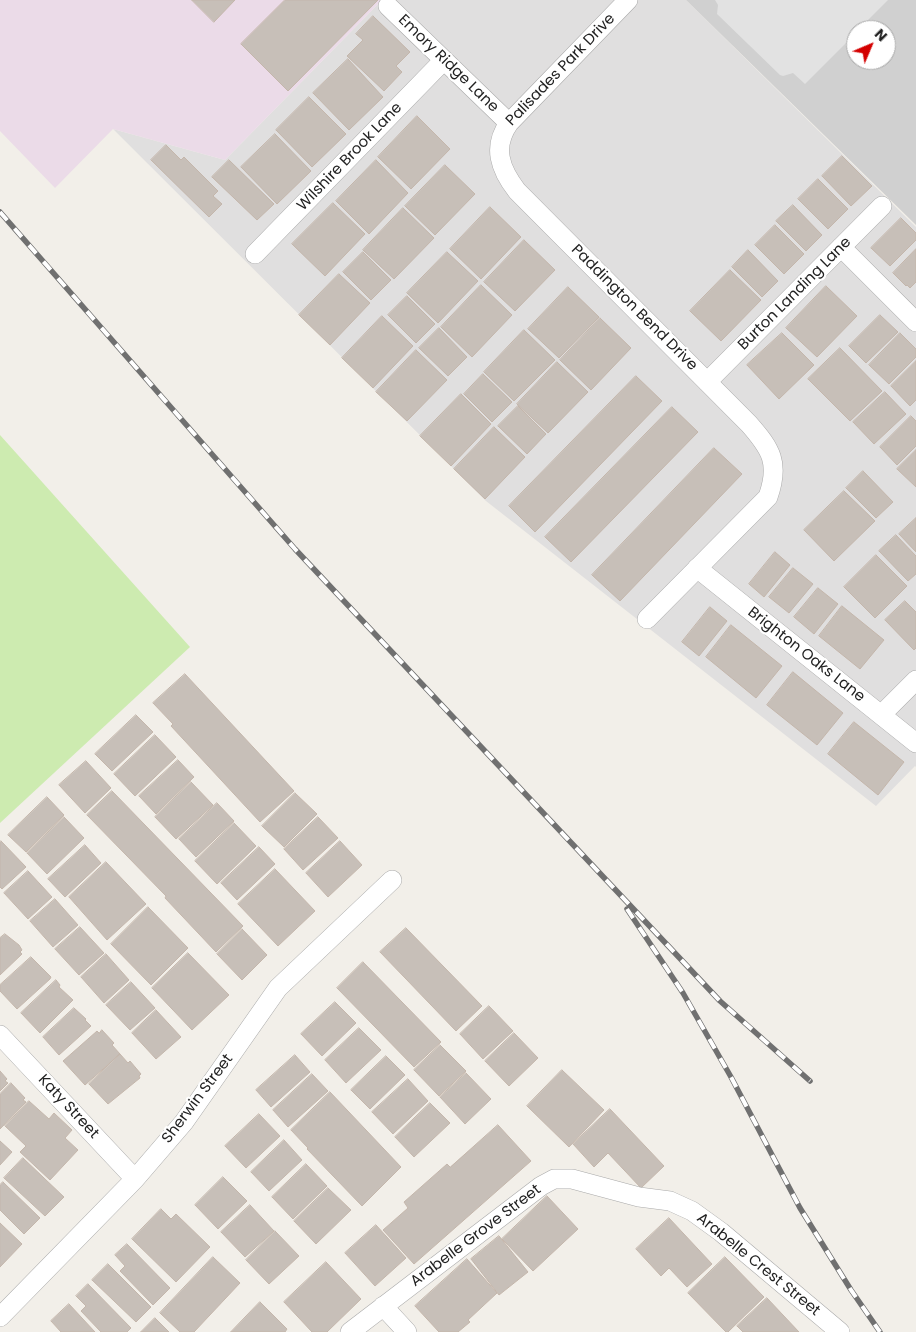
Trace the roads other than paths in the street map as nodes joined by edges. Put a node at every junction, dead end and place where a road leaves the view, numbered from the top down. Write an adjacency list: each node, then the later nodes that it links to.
1 (628, 0): 4 (street, Palisades Park Drive)
2 (388, 6): 3 (street, Emory Ridge Lane)
3 (444, 60): 4 (street, Emory Ridge Lane); 8 (street, Wilshire Brook Lane)
4 (509, 123): 5 (street, Palisades Park Drive)
5 (499, 144): 10 (street, Paddington Bend Drive)
6 (882, 206): 7 (street, Burton Landing Lane)
7 (841, 248): 9 (street); 10 (street, Burton Landing Lane)
8 (255, 254)
9 (916, 322)
10 (707, 382): 11 (street, Paddington Bend Drive)
11 (697, 568): 12 (street); 14 (street, Brighton Oaks Lane)
12 (646, 619)
13 (916, 680): 14 (street)
14 (882, 715): 15 (street, Brighton Oaks Lane)
15 (916, 743)
16 (392, 880): 18 (street, Sherwin Street)
17 (0, 1035): 18 (street, Katy Street)
18 (135, 1179): 21 (street, Sherwin Street)
19 (614, 1192): 20 (street, Arabelle Grove Street); 24 (street, Arabelle Crest Street)
20 (383, 1306): 22 (street, Arabelle Grove Street); 23 (street)
21 (0, 1317)
22 (350, 1332)
23 (407, 1332)
24 (840, 1332)

